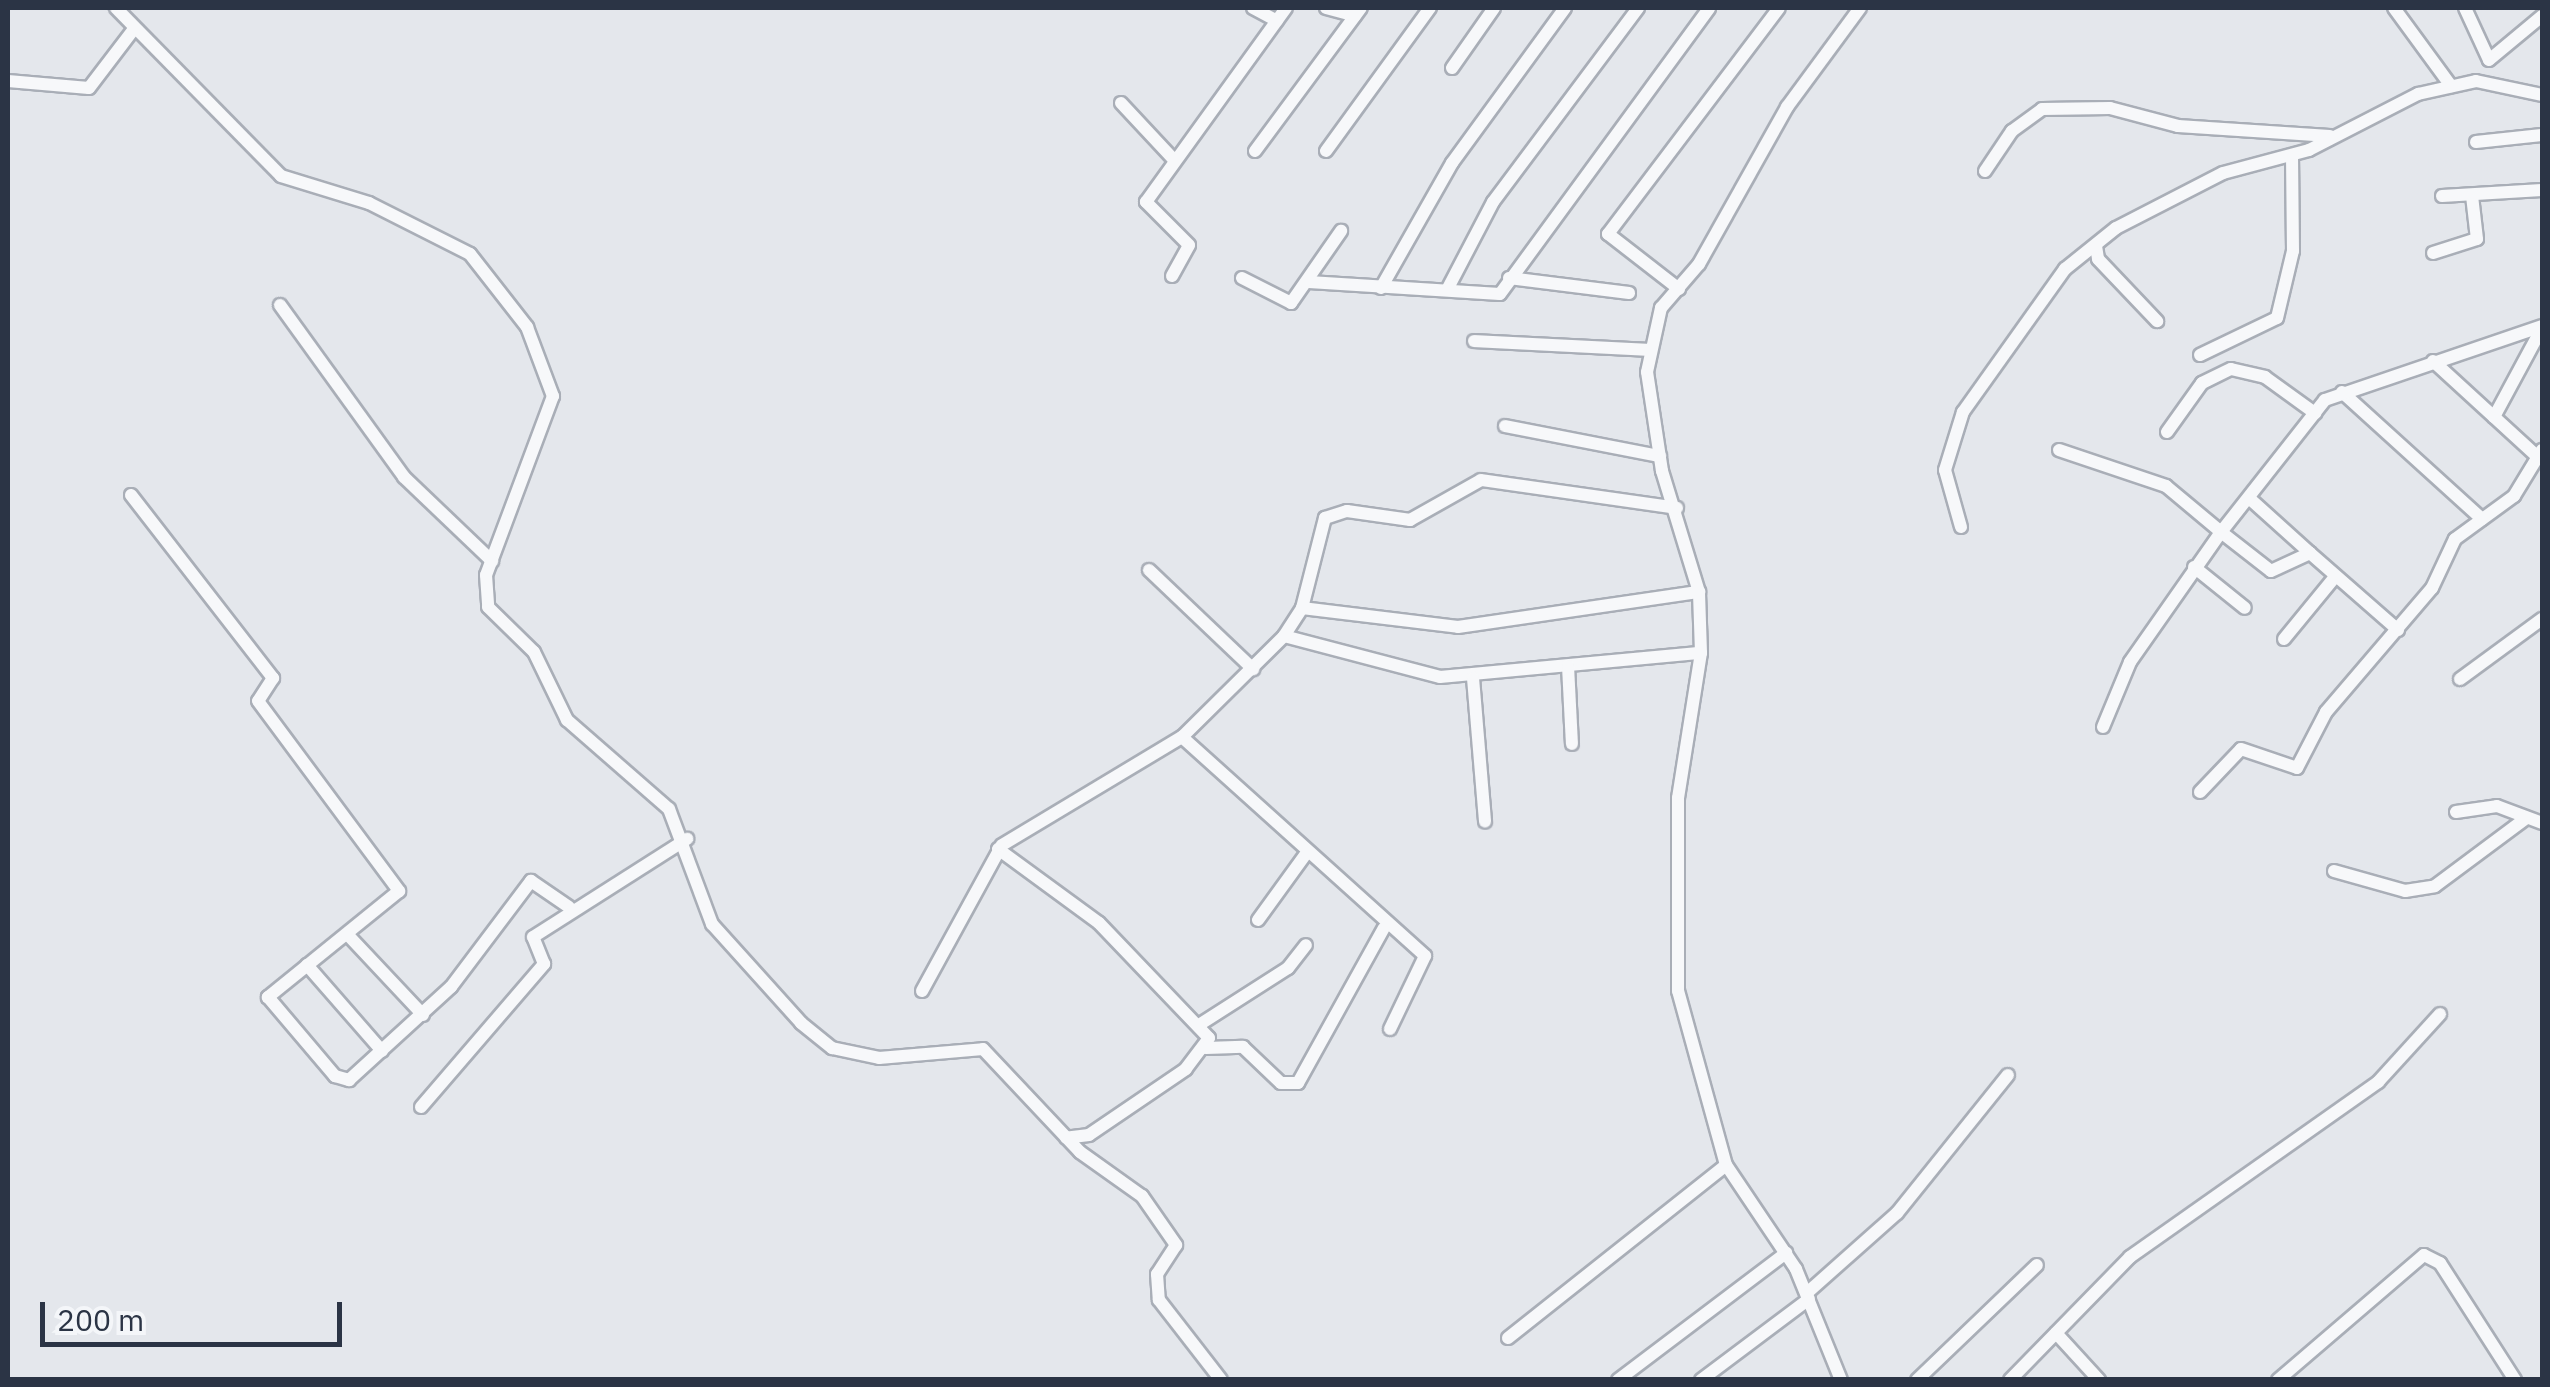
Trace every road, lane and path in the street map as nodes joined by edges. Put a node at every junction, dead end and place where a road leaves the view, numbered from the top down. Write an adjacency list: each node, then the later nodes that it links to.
1 (116, 8): 17 (street)
2 (1253, 8): 16 (street)
3 (1286, 8): 16 (street)
4 (1326, 8): 14 (street)
5 (1430, 8): 27 (street)
6 (1494, 8): 18 (street)
7 (1564, 8): 41 (street)
8 (1638, 8): 42 (street)
9 (1709, 8): 39 (street)
10 (1779, 8): 43 (street)
11 (1860, 8): 43 (street)
12 (2394, 8): 20 (street)
13 (2465, 8): 15 (street)
14 (1358, 12): 26 (street)
15 (2542, 16)
16 (1276, 20): 29 (street)
17 (134, 29): 19 (street); 67 (street)
18 (1452, 68)
19 (8, 81)
20 (2451, 86): 21 (street); 24 (street)
21 (2542, 95)
22 (1122, 103): 29 (street)
23 (2542, 134): 25 (street)
24 (2330, 136): 28 (street); 30 (street)
25 (2476, 142)
26 (1255, 151)
27 (1326, 151)
28 (2292, 156): 35 (street); 50 (street)
29 (1175, 161): 37 (street)
30 (1985, 171)
31 (2542, 190): 33 (street)
32 (2442, 196): 33 (street)
33 (2472, 196): 36 (street)
34 (1341, 231): 40 (street)
35 (2096, 246): 46 (street); 64 (street)
36 (2433, 253)
37 (1172, 276)
38 (1242, 278): 40 (street)
39 (1509, 278): 42 (street); 44 (street)
40 (1309, 282): 41 (street)
41 (1381, 288): 42 (street)
42 (1446, 290)
43 (1679, 290): 49 (street)
44 (1628, 293)
45 (280, 305): 67 (street)
46 (2156, 321)
47 (2542, 327): 51 (street); 54 (street)
48 (1474, 341): 49 (street)
49 (1650, 350): 59 (street)
50 (2200, 355)
51 (2433, 361): 52 (street); 54 (street)
52 (2342, 392): 53 (street); 63 (street)
53 (2314, 413): 56 (street); 61 (street)
54 (2494, 417): 58 (street)
55 (1505, 426): 59 (street)
56 (2167, 432)
57 (2059, 450): 65 (street)
58 (2541, 454): 63 (street)
59 (1660, 456): 62 (street)
60 (131, 495): 98 (street)
61 (2249, 498): 65 (street); 66 (street)
62 (1677, 508): 71 (street); 72 (street)
63 (2482, 519): 75 (street)
64 (1961, 528)
65 (2221, 532): 66 (street); 68 (street)
66 (2310, 553): 70 (street)
67 (492, 561): 91 (street)
68 (2194, 567): 73 (street); 83 (street)
69 (1149, 570): 80 (street)
70 (2335, 577): 75 (street); 77 (street)
71 (1698, 592): 72 (street); 78 (street)
72 (1302, 608): 76 (street)
73 (2246, 608)
74 (2542, 620): 82 (street)
75 (2398, 630): 86 (street)
76 (1284, 636): 80 (street); 81 (street)
77 (2284, 638)
78 (1701, 653): 79 (street); 111 (street)
79 (1568, 666): 81 (street); 85 (street)
80 (1253, 669): 84 (street)
81 (1472, 678): 89 (street)
82 (2460, 679)
83 (2103, 727)
84 (1182, 738): 92 (street); 93 (street)
85 (1572, 744)
86 (2200, 792)
87 (2456, 812): 88 (street)
88 (2524, 819): 90 (street); 94 (street)
89 (1486, 821)
90 (2542, 822)
91 (686, 839): 95 (street); 110 (street)
92 (998, 849): 101 (street); 104 (street)
93 (1305, 856): 96 (street); 97 (street)
94 (2334, 872)
95 (569, 906): 102 (street); 109 (street)
96 (1258, 920)
97 (1384, 928): 105 (street); 106 (street)
98 (347, 934): 100 (street); 102 (street)
99 (1306, 944): 104 (street)
100 (307, 965): 107 (street); 107 (street)
101 (922, 991)
102 (423, 1014): 107 (street)
103 (2440, 1014): 115 (street)
104 (1202, 1023): 106 (street)
105 (1390, 1029)
106 (1206, 1048): 110 (street)
107 (382, 1051)
108 (2008, 1075): 114 (street)
109 (421, 1107)
110 (1066, 1138): 118 (street)
111 (1726, 1165): 112 (street); 116 (street)
112 (1786, 1253): 114 (street); 119 (street)
113 (2037, 1265): 122 (street)
114 (1808, 1296): 120 (street); 121 (street)
115 (2056, 1333): 117 (street); 123 (street)
116 (1508, 1338)
117 (2094, 1378)
118 (1221, 1380)
119 (1618, 1380)
120 (1701, 1380)
121 (1842, 1380)
122 (1917, 1380)
123 (2010, 1380)
124 (2278, 1380): 125 (street)
125 (2515, 1380)

